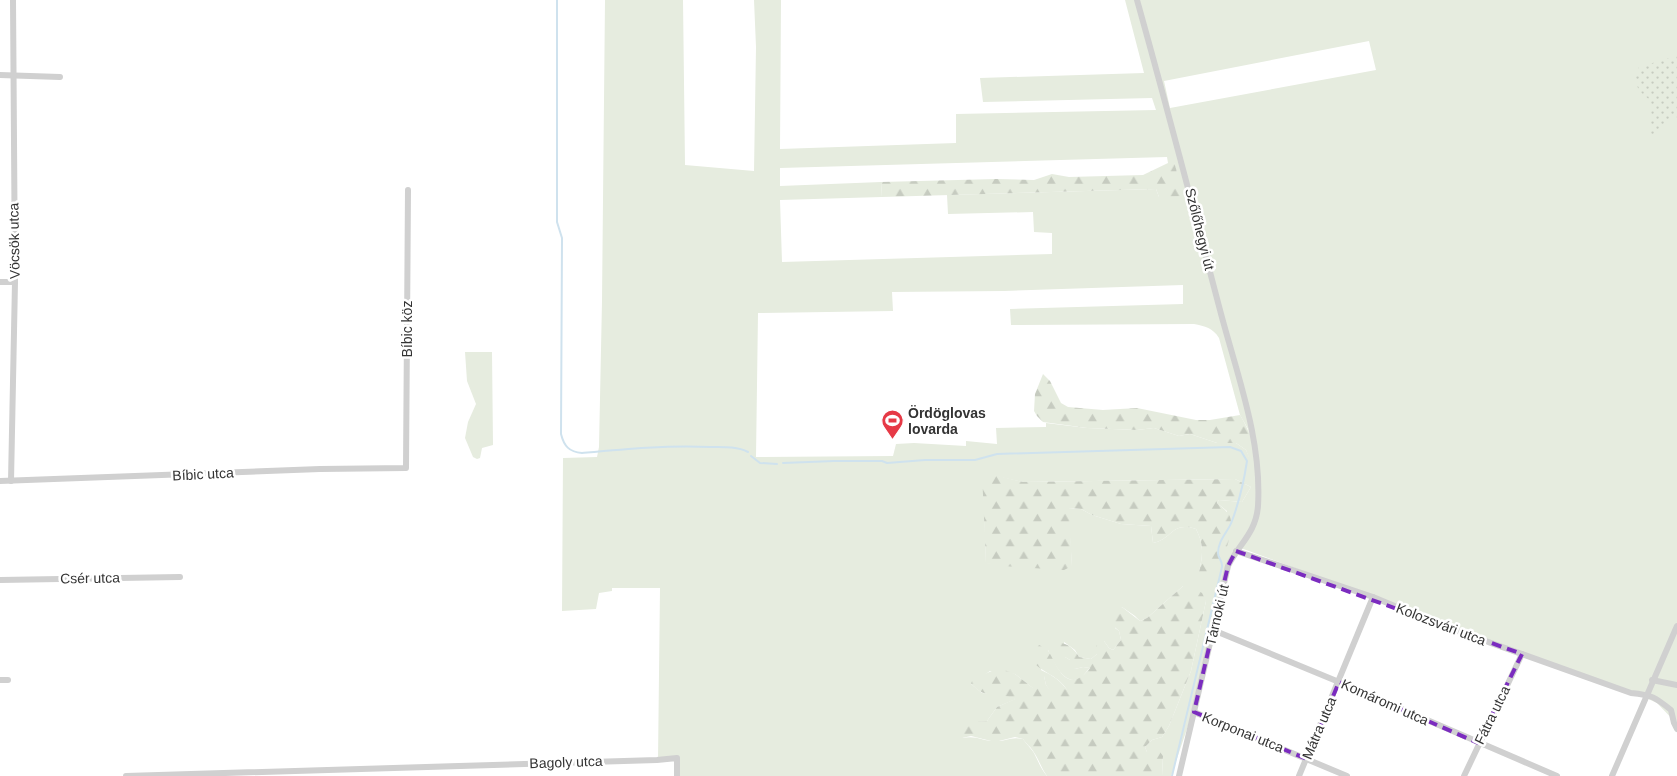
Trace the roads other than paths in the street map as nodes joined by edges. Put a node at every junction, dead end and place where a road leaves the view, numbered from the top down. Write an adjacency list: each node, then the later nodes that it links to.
1 (13, 0): 4 (street, Vöcsök utca)
2 (1137, 0): 9 (street, Szőlőhegyi út)
3 (0, 75): 4 (street)
4 (12, 75): 5 (street); 8 (street, Vöcsök utca)
5 (60, 77)
6 (408, 190): 10 (street, Bíbic köz)
7 (0, 282): 8 (street)
8 (15, 282): 11 (street, Vöcsök utca)
9 (1257, 460): 13 (street, Tárnoki út)
10 (406, 468): 11 (street, Bíbic utca)
11 (11, 481): 12 (street, Bíbic utca)
12 (0, 482)
13 (1236, 551): 16 (street, Kolozsvári utca); 18 (street, Tárnoki út)
14 (180, 577): 15 (street, Csér utca)
15 (0, 580)
16 (1373, 597): 19 (street, Kolozsvári utca); 23 (street, Mátra utca)
17 (1677, 626): 22 (street)
18 (1213, 630): 23 (street, Komáromi utca); 27 (street, Tárnoki út)
19 (1522, 654): 25 (street, Kolozsvári utca); 29 (street, Fátra utca)
20 (0, 680): 21 (street)
21 (8, 680)
22 (1652, 680): 24 (street); 25 (street)
23 (1339, 682): 29 (street, Komáromi utca); 30 (street, Mátra utca)
24 (1677, 685)
25 (1647, 694): 26 (street); 39 (street)
26 (1674, 708): 28 (street)
27 (1194, 712): 30 (street, Korponai utca); 34 (street, Tárnoki út)
28 (1677, 729)
29 (1478, 743): 37 (street, Fátra utca); 38 (street, Komáromi utca)
30 (1307, 759): 35 (street, Mátra utca); 36 (street, Korponai utca)
31 (286, 774): 32 (street, Bagoly utca); 33 (street, Bagoly utca)
32 (126, 776)
33 (677, 776)
34 (1178, 776)
35 (1300, 776)
36 (1347, 776)
37 (1464, 776)
38 (1557, 776)
39 (1612, 776)

